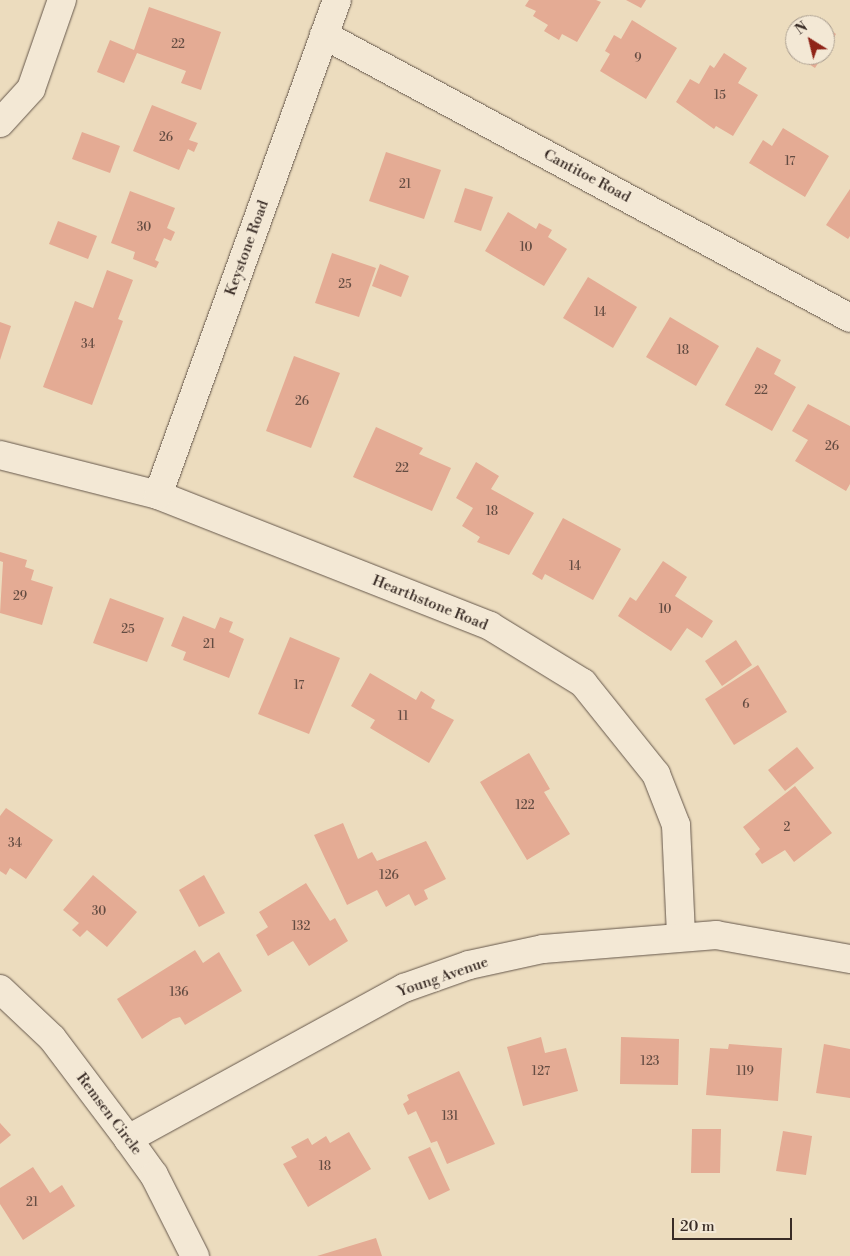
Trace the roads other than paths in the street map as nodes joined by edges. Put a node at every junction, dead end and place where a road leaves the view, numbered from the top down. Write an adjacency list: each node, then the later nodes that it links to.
1 (62, 0): 4 (street)
2 (337, 0): 3 (street, Keystone Road)
3 (324, 36): 5 (street, Cantitoe Road); 7 (street, Keystone Road)
4 (0, 123)
5 (850, 318)
6 (0, 455): 7 (street, Hearthstone Road)
7 (158, 495): 8 (street, Hearthstone Road)
8 (681, 936): 9 (street, Young Avenue); 11 (street, Young Avenue)
9 (850, 959)
10 (0, 989): 11 (street, Remsen Circle)
11 (128, 1139): 12 (street, Remsen Circle)
12 (195, 1256)

